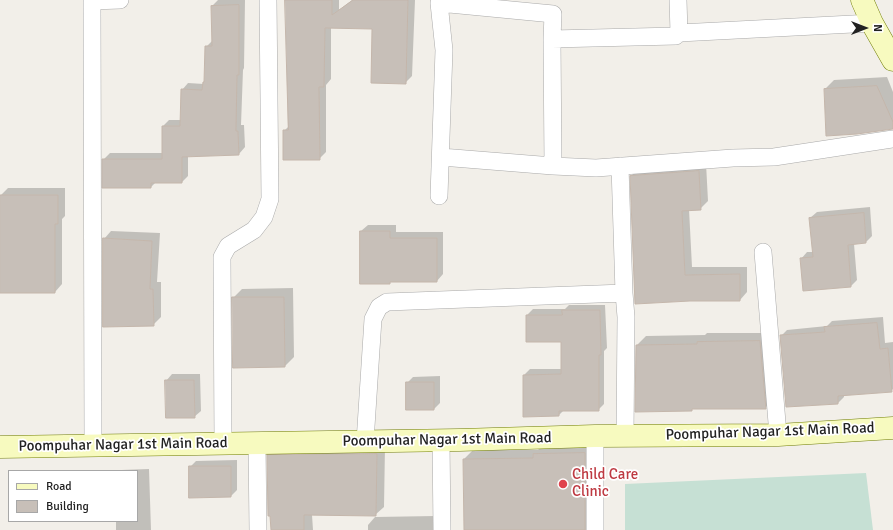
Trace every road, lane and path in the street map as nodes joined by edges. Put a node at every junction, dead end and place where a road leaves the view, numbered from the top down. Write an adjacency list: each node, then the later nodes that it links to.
1 (120, 0): 24 (street)
2 (268, 0): 23 (street)
3 (678, 0): 6 (street)
4 (862, 0): 5 (main road)
5 (872, 23): 6 (street); 8 (main road)
6 (680, 33): 7 (street)
7 (552, 39): 10 (street); 11 (street)
8 (893, 60)
9 (893, 139): 12 (street)
10 (441, 156): 11 (street); 13 (street)
11 (553, 166): 12 (street)
12 (620, 166): 15 (street)
13 (439, 196)
14 (763, 252): 17 (street)
15 (624, 292): 19 (street); 21 (street)
16 (893, 428): 17 (main road, Poompuhar Nagar 1st Main Road)
17 (778, 435): 19 (main road, Poompuhar Nagar 1st Main Road)
18 (595, 436): 19 (main road, Poompuhar Nagar 1st Main Road); 20 (main road, Poompuhar Nagar 1st Main Road); 28 (street)
19 (625, 436)
20 (441, 440): 21 (main road, Poompuhar Nagar 1st Main Road); 27 (street)
21 (365, 442): 22 (main road, Poompuhar Nagar 1st Main Road)
22 (257, 443): 23 (main road, Poompuhar Nagar 1st Main Road); 26 (street)
23 (223, 444): 24 (main road, Poompuhar Nagar 1st Main Road)
24 (93, 446): 25 (main road, Poompuhar Nagar 1st Main Road)
25 (0, 447)
26 (258, 530)
27 (442, 530)
28 (595, 530)

